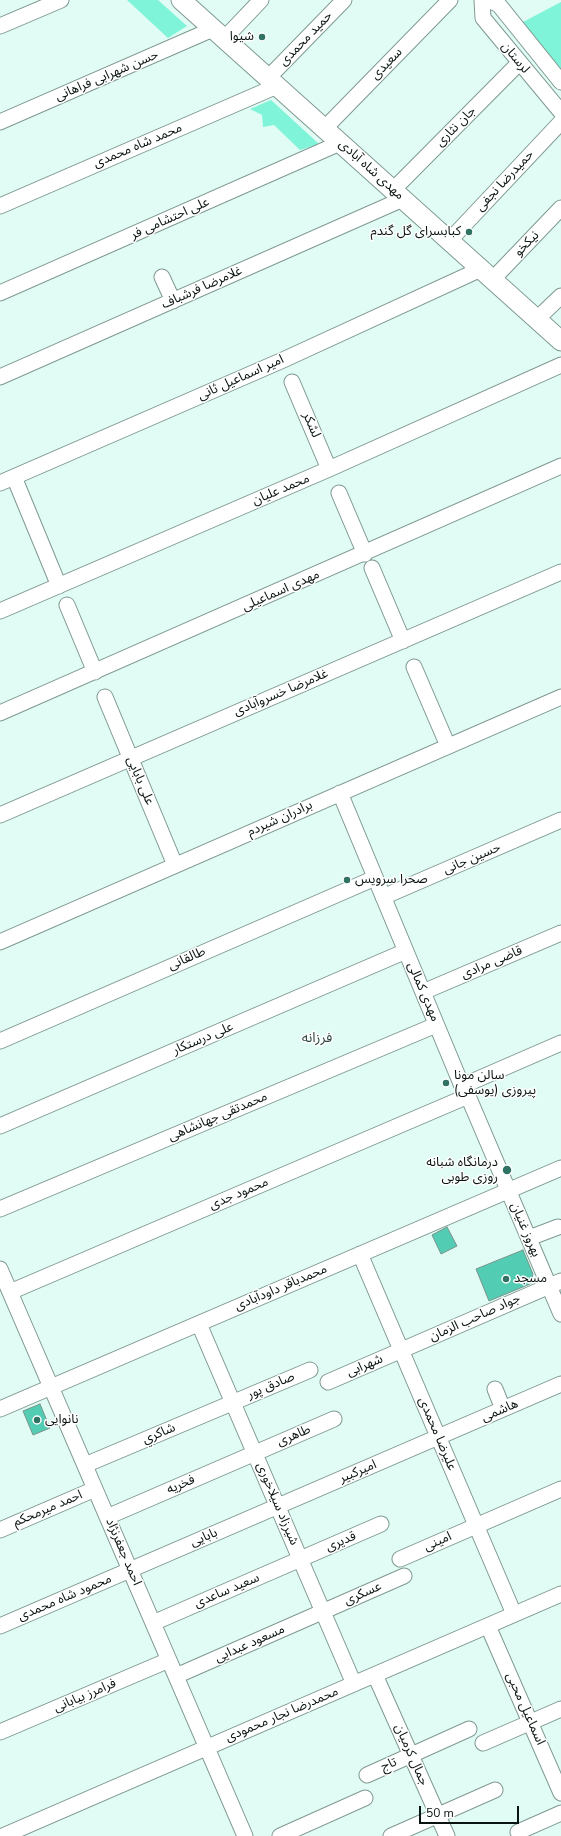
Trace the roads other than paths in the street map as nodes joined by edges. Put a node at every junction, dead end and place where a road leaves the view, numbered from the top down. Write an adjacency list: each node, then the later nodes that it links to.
1 (61, 0): 8 (street)
2 (182, 0): 9 (main road, مهدی شاه آبادی)
3 (262, 0): 9 (street)
4 (344, 0): 11 (street, حمید محمدی)
5 (450, 0): 16 (street, سعیدی)
6 (482, 0): 10 (street, لرستان)
7 (489, 0): 12 (street, لرستان)
8 (0, 26)
9 (219, 34): 11 (main road, مهدی شاه آبادی); 14 (street, حسن شهرابی فراهانی)
10 (519, 63): 13 (street, لرستان); 18 (street, جان نثاری)
11 (272, 82): 16 (main road, مهدی شاه آبادی); 19 (street, محمد شاه محمدی)
12 (561, 82)
13 (558, 101)
14 (0, 122)
15 (561, 122): 21 (street, حمیدرضا نجفی)
16 (324, 129): 17 (main road, مهدی شاه آبادی)
17 (340, 143): 18 (main road, مهدی شاه آبادی); 24 (street, علی احتشامی فر)
18 (398, 195): 21 (main road, مهدی شاه آبادی); 26 (street, غلامرضا فرشباف)
19 (0, 206)
20 (561, 208): 22 (street, نیکخو)
21 (449, 241): 22 (main road, مهدی شاه آبادی)
22 (487, 274): 27 (main road, مهدی شاه آبادی); 34 (street, امیر اسماعیل ثانی)
23 (162, 277): 26 (street)
24 (0, 294)
25 (561, 296): 27 (street)
26 (172, 301): 30 (street, غلامرضا فرشباف)
27 (537, 319): 28 (main road, مهدی شاه آبادی)
28 (561, 341)
29 (561, 365): 33 (street, محمد علیان)
30 (0, 377)
31 (292, 382): 33 (street, لشكر)
32 (561, 466): 36 (street, مهدی اسماعیلی)
33 (329, 469): 39 (street, محمد علیان)
34 (7, 480): 39 (street)
35 (339, 493): 36 (street)
36 (365, 554): 44 (street, مهدی اسماعیلی)
37 (372, 568): 42 (street)
38 (561, 572): 42 (street, غلامرضا خسروآبادی)
39 (59, 586): 41 (street, محمد علیان)
40 (67, 605): 44 (street)
41 (0, 611)
42 (403, 641): 49 (street, غلامرضا خسروآبادی)
43 (414, 667): 48 (street)
44 (95, 672): 47 (street, مهدی اسماعیلی)
45 (105, 697): 49 (street, علی بابایی)
46 (561, 697): 48 (street, برادران شیردم)
47 (0, 713)
48 (448, 746): 50 (street, برادران شیردم)
49 (131, 758): 51 (street, غلامرضا خسروآبادی); 53 (street, علی بابایی)
50 (340, 793): 53 (street, برادران شیردم); 54 (street, مهدی کمالی)
51 (0, 815)
52 (561, 820): 55 (street, حسین جانی)
53 (175, 865): 57 (street, برادران شیردم)
54 (375, 878): 55 (street, مهدی کمالی); 61 (street, طالقانی)
55 (383, 897): 58 (street, مهدی کمالی)
56 (561, 933): 59 (street, قاضی مرادی)
57 (0, 942)
58 (406, 951): 59 (street, مهدی کمالی); 64 (street, علی درستکار)
59 (423, 992): 60 (street, مهدی کمالی)
60 (436, 1025): 63 (street, مهدی کمالی); 67 (street, محمدتقی جهانشاهی)
61 (0, 1041)
62 (561, 1043): 63 (street, محمود جدی)
63 (465, 1091): 66 (street, مهدی کمالی); 71 (street, محمود جدی)
64 (0, 1126)
65 (561, 1168): 66 (street, محمدباقر داودآبادی)
66 (509, 1190): 69 (street, بهروز غنیان); 70 (street, محمدباقر داودآبادی)
67 (0, 1209)
68 (558, 1227): 69 (street)
69 (529, 1238): 72 (street, بهروز غنیان)
70 (360, 1254): 74 (street, محمدباقر داودآبادی); 75 (street, علیرضا محمدی)
71 (4, 1281): 79 (street, احمد جعفرنژاد)
72 (555, 1284): 73 (street, بهروز غنیان); 75 (street, جواد صاحب الزمان)
73 (561, 1314)
74 (199, 1324): 79 (street, محمدباقر داودآبادی); 81 (street, شیرزاد سیلاخوری)
75 (402, 1350): 77 (street, شهرابی); 85 (street, علیرضا محمدی)
76 (310, 1370): 81 (street, صادق پور)
77 (328, 1382)
78 (561, 1384): 83 (street, هاشمی)
79 (51, 1387): 82 (street, محمدباقر داودآبادی); 87 (street, احمد جعفرنژاد)
80 (495, 1389): 83 (street)
81 (233, 1403): 86 (street, شیرزاد سیلاخوری); 87 (street, شاكري)
82 (0, 1409)
83 (503, 1409): 85 (street, هاشمی)
84 (334, 1419): 86 (street, طاهری)
85 (439, 1437): 90 (street, امیرکبیر); 93 (street, علیرضا محمدی)
86 (255, 1453): 90 (street, شیرزاد سیلاخوری); 91 (street, فخریه)
87 (85, 1465): 88 (street, احمد جعفرنژاد)
88 (95, 1489): 91 (street, احمد جعفرنژاد); 94 (street, احمد میرمحکم)
89 (561, 1489): 93 (street, امینی)
90 (278, 1506): 95 (street, شیرزاد سیلاخوری); 97 (street, بابایی)
91 (107, 1517): 97 (street, احمد جعفرنژاد)
92 (381, 1524): 95 (street, قدیری)
93 (476, 1525): 96 (street, امینی); 101 (street, علیرضا محمدی)
94 (0, 1530)
95 (301, 1559): 100 (street, شیرزاد سیلاخوری); 102 (street, سعید ساعدی)
96 (400, 1559)
97 (130, 1570): 102 (street, احمد جعفرنژاد); 103 (street, محمود شاه محمدی)
98 (404, 1576): 100 (street, عسکری)
99 (561, 1594): 101 (street, محمدرضا نجار محمودی)
100 (323, 1612): 107 (street, مسعود عبدایی); 108 (street, شیرزاد سیلاخوری)
101 (514, 1614): 104 (street, محمدرضا نجار محمودی)
102 (153, 1623): 105 (street, احمد جعفرنژاد)
103 (0, 1626)
104 (488, 1626): 106 (street, محمدرضا نجار محمودی); 110 (street, اسماعیل محبی)
105 (169, 1660): 107 (street, احمد جعفرنژاد); 112 (street, فرامرز بیابانی)
106 (375, 1675): 108 (street, محمدرضا نجار محمودی); 115 (street, جمال کرمیان)
107 (176, 1676): 114 (street, احمد جعفرنژاد)
108 (354, 1684): 114 (street, محمدرضا نجار محمودی)
109 (561, 1709): 110 (street)
110 (530, 1722): 113 (street); 118 (street, اسماعیل محبی)
111 (469, 1729): 115 (street, تاج)
112 (0, 1732)
113 (483, 1743)
114 (207, 1748): 123 (street, احمد جعفرنژاد); 124 (street, محمدرضا نجار محمودی)
115 (411, 1755): 116 (street, تاج); 121 (street, جمال کرمیان)
116 (367, 1775)
117 (495, 1790): 121 (street)
118 (561, 1793)
119 (365, 1798): 125 (street)
120 (561, 1813): 122 (street)
121 (438, 1815): 126 (street); 127 (street, جمال کرمیان)
122 (518, 1832)
123 (242, 1835)
124 (3, 1836)
125 (280, 1836)
126 (391, 1836)
127 (447, 1836)

